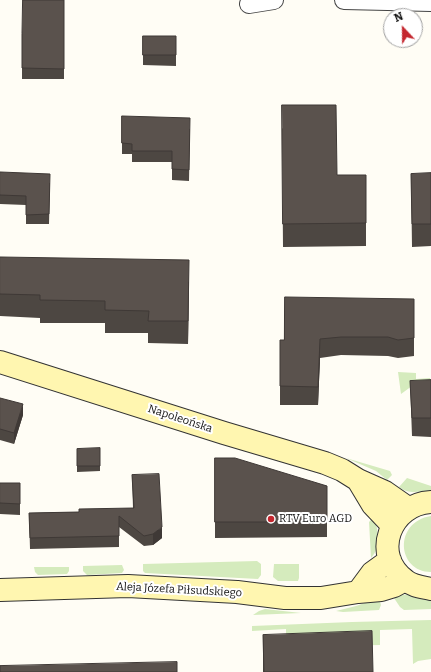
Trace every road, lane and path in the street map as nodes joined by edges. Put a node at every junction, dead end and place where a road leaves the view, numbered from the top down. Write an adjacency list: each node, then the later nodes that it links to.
1 (274, 0): 4 (street)
2 (344, 0): 3 (street)
3 (431, 2)
4 (249, 4)
5 (0, 362): 6 (main road, Napoleońska)
6 (358, 480): 8 (main road, Napoleońska); 9 (main road, Napoleońska)
7 (431, 502): 8 (main road)
8 (408, 508): 9 (main road)
9 (392, 525): 10 (main road)
10 (390, 560): 11 (main road); 14 (main road)
11 (405, 580): 12 (main road); 14 (main road, Aleja Józefa Piłsudskiego)
12 (431, 589)
13 (0, 590): 14 (main road, Aleja Józefa Piłsudskiego)
14 (358, 592)

